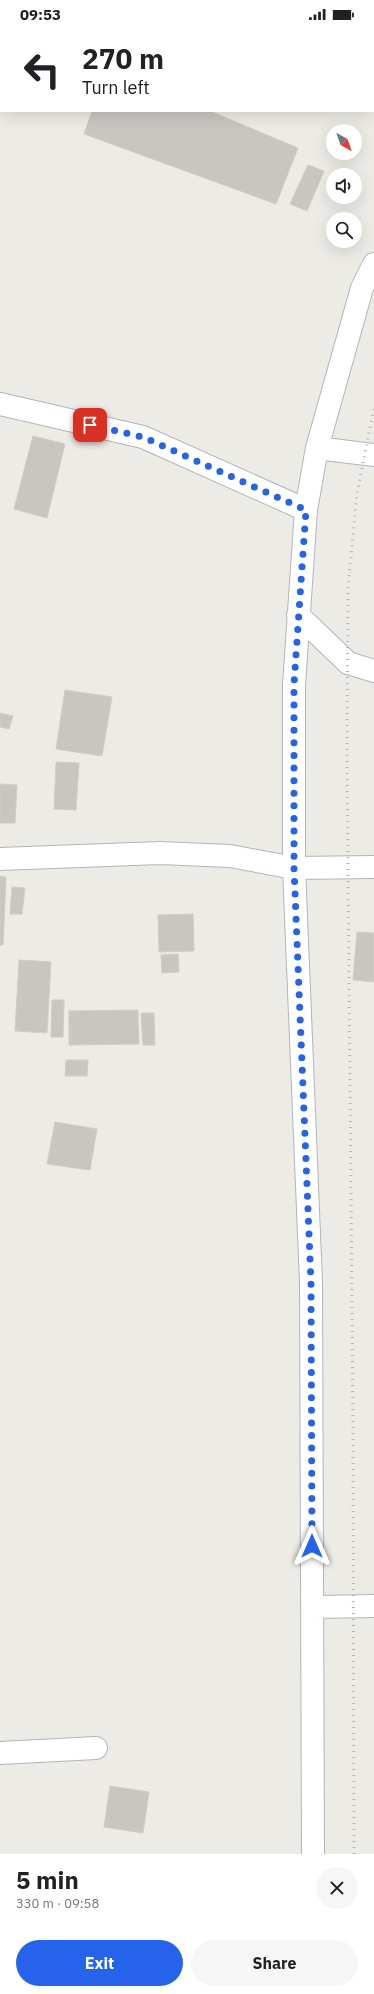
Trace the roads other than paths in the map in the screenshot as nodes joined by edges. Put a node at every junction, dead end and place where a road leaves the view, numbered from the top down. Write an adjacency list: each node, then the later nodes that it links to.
1 (374, 264): 3 (street)
2 (0, 404): 5 (street)
3 (317, 448): 4 (street); 5 (street)
4 (374, 455)
5 (306, 510): 6 (street)
6 (298, 615): 7 (street); 10 (street)
7 (374, 671)
8 (0, 859): 10 (street)
9 (374, 867): 10 (street)
10 (294, 868): 12 (street)
11 (374, 1606): 12 (street)
12 (312, 1608): 15 (street)
13 (96, 1748): 14 (street)
14 (0, 1753)
15 (313, 1854)

